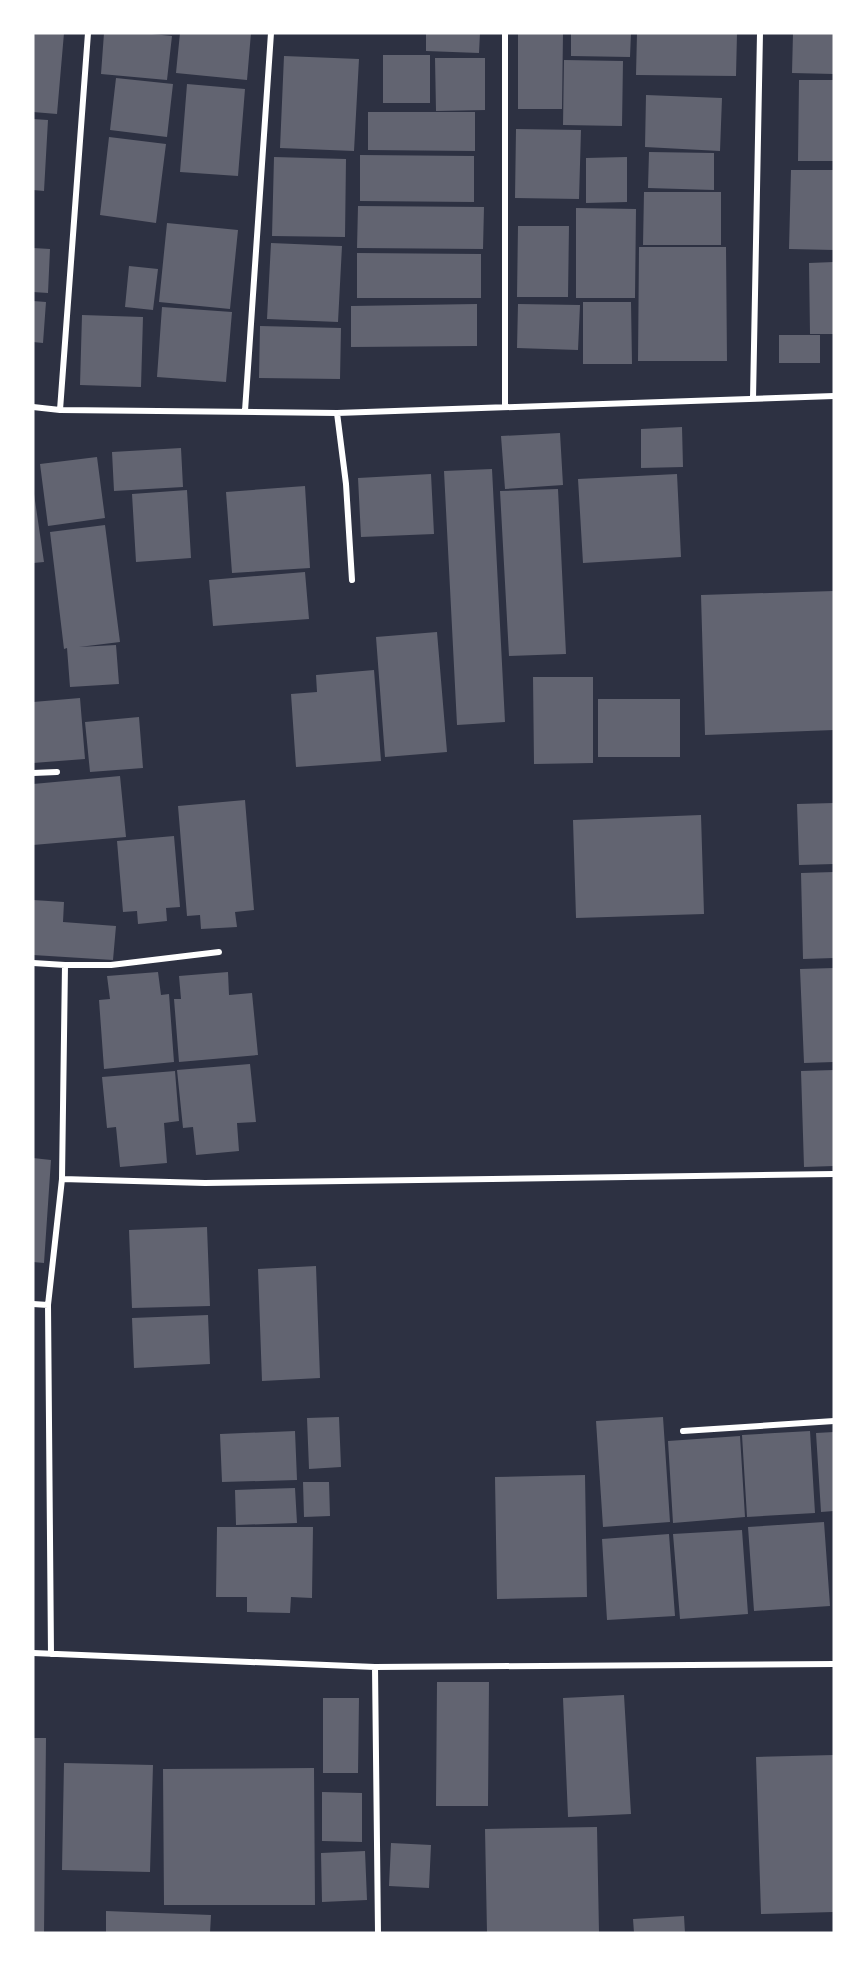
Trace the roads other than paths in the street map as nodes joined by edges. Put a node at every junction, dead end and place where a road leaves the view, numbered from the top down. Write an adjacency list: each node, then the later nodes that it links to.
1 (88, 33): 9 (street)
2 (271, 33): 10 (street)
3 (505, 33): 8 (street)
4 (760, 33): 6 (street)
5 (834, 396): 6 (street)
6 (753, 399): 8 (street)
7 (33, 407): 9 (street)
8 (505, 407): 11 (street)
9 (60, 410): 10 (street)
10 (245, 411): 11 (street)
11 (337, 413): 12 (street)
12 (352, 580)
13 (57, 772): 14 (street)
14 (33, 773)
15 (219, 952): 17 (street)
16 (33, 963): 17 (street)
17 (65, 965): 19 (street)
18 (834, 1174): 19 (street)
19 (62, 1179): 21 (street)
20 (33, 1304): 21 (street)
21 (48, 1305): 25 (street)
22 (834, 1422): 23 (street)
23 (683, 1431)
24 (33, 1653): 25 (street)
25 (51, 1654): 27 (street)
26 (834, 1664): 27 (street)
27 (375, 1667): 28 (street)
28 (378, 1933)

